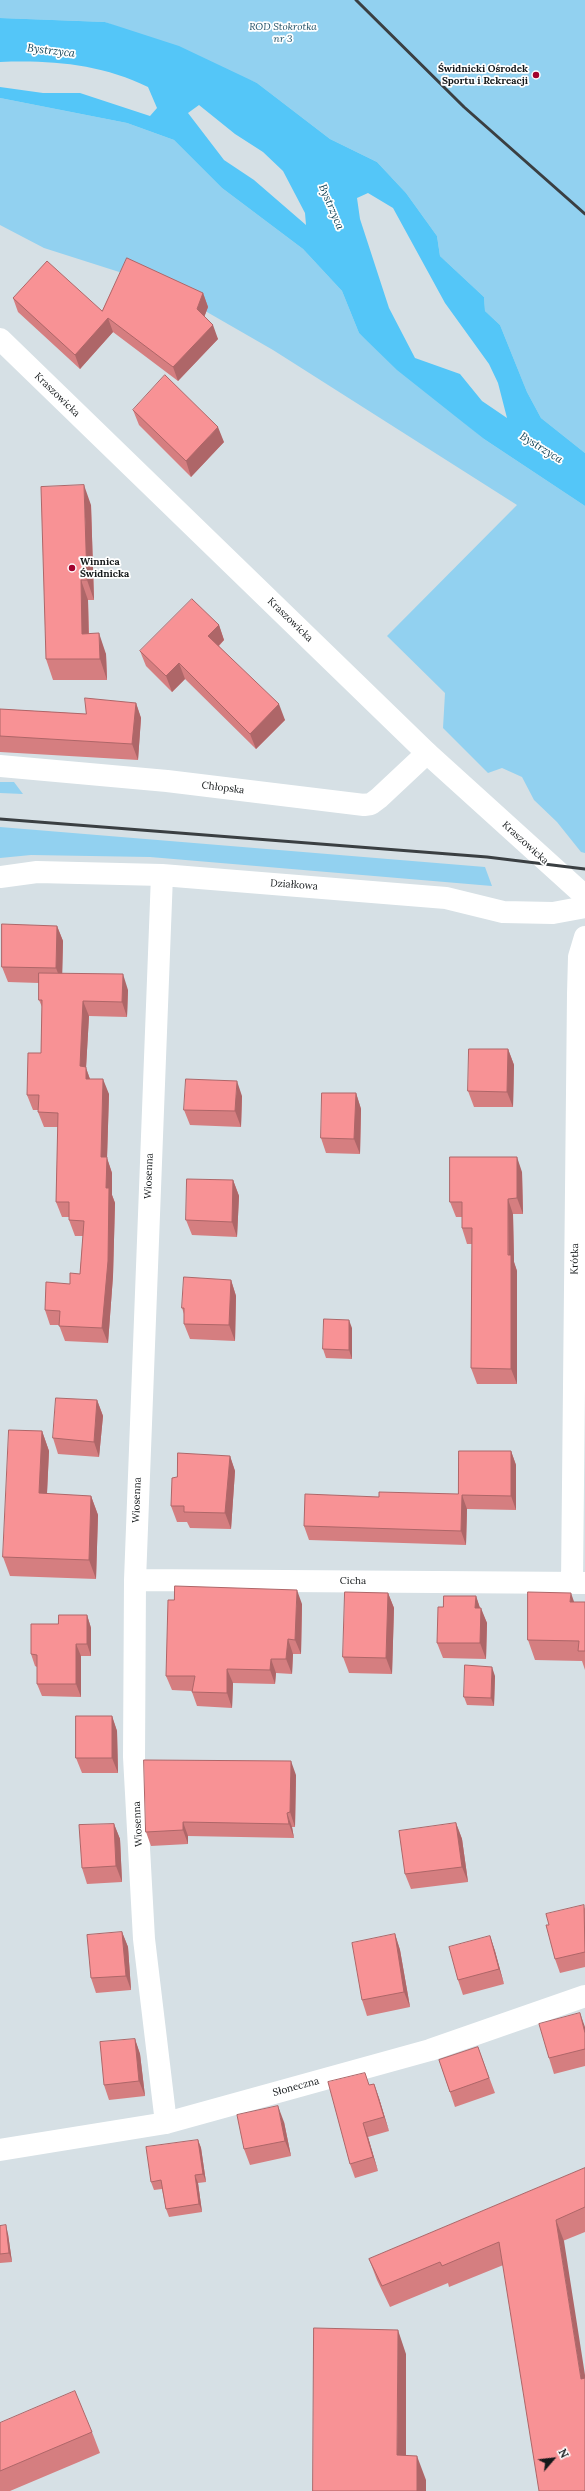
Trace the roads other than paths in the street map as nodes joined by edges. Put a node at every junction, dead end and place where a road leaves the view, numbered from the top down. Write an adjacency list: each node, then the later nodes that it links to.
1 (0, 339): 2 (street, Kraszowicka)
2 (427, 752): 3 (street, Chłopska); 6 (street, Kraszowicka)
3 (0, 766)
4 (162, 875): 5 (street, Działkowa); 7 (street, Działkowa); 9 (street, Wiosenna)
5 (0, 877)
6 (585, 896)
7 (585, 907)
8 (585, 937): 10 (street, Krótka)
9 (135, 1580): 10 (street, Cicha); 12 (street, Wiosenna)
10 (578, 1582)
11 (585, 1996): 12 (street, Słoneczna)
12 (166, 2123): 13 (street, Słoneczna)
13 (0, 2150)

